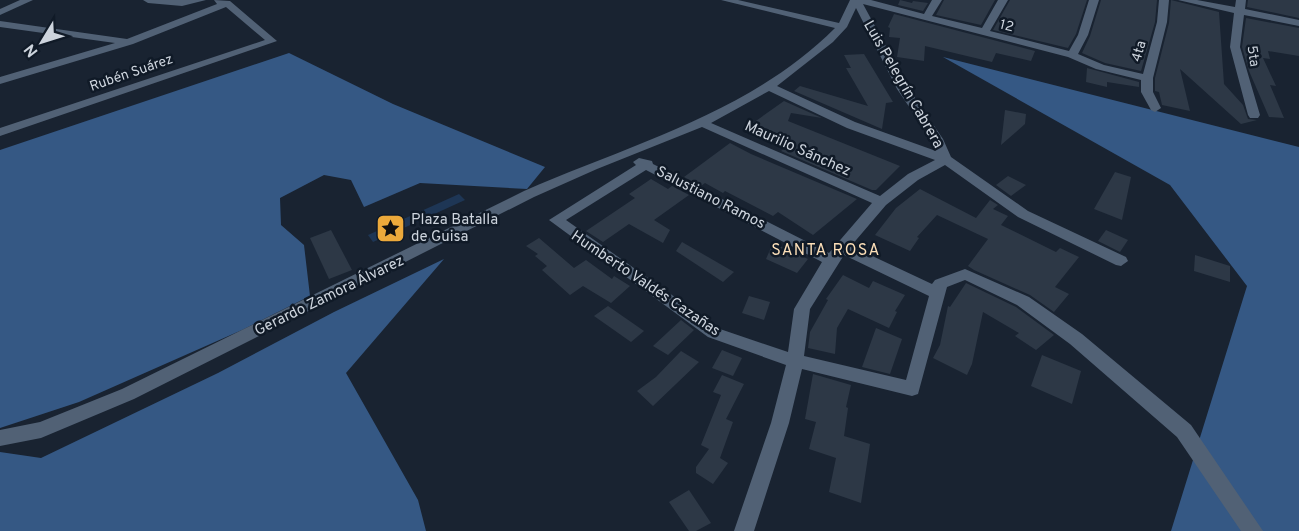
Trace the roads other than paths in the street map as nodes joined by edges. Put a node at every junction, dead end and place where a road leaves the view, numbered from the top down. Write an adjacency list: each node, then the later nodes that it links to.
1 (28, 0): 14 (street)
2 (148, 0): 3 (street)
3 (201, 0)
4 (215, 0): 12 (street)
5 (726, 0): 18 (street)
6 (857, 0): 15 (street, 12); 18 (street, Gerardo Zamora Álvarez); 30 (street, Luis Pelegrín Cabrera)
7 (937, 0): 15 (street)
8 (1003, 0): 19 (street)
9 (1094, 0): 21 (street)
10 (1164, 0): 22 (street, 4ta)
11 (1183, 0): 13 (street)
12 (227, 2): 20 (street); 28 (street, Rubén Suárez)
13 (1241, 6): 16 (street); 26 (street, 5ta)
14 (0, 12)
15 (926, 18): 19 (street, 12)
16 (1299, 23)
17 (0, 24): 20 (street)
18 (842, 27): 24 (street, Gerardo Zamora Álvarez)
19 (984, 33): 21 (street, 12)
20 (129, 42): 23 (street)
21 (1072, 55): 22 (street, 12)
22 (1147, 78): 25 (street, 4ta)
23 (0, 81)
24 (769, 87): 27 (street, Gerardo Zamora Álvarez); 30 (street)
25 (1155, 108)
26 (1254, 115)
27 (702, 123): 29 (street, Gerardo Zamora Álvarez); 32 (street, Maurilio Sánchez)
28 (0, 132)
29 (622, 156): 31 (street, Salustiano Ramos); 38 (street, Gerardo Zamora Álvarez)
30 (946, 159): 32 (street, Luis Pelegrín Cabrera); 35 (street)
31 (647, 164): 34 (street, Salustiano Ramos); 37 (street, Humberto Valdés Cazañas)
32 (881, 202): 33 (street, Luis Pelegrín Cabrera)
33 (843, 248): 34 (street, Luis Pelegrín Cabrera); 36 (street)
34 (831, 260): 37 (street, Luis Pelegrín Cabrera)
35 (1121, 261)
36 (937, 293): 37 (street, Humberto Valdés Cazañas); 40 (street)
37 (795, 361): 39 (street, Luis Pelegrín Cabrera)
38 (0, 438)
39 (744, 531)
40 (1253, 531)

